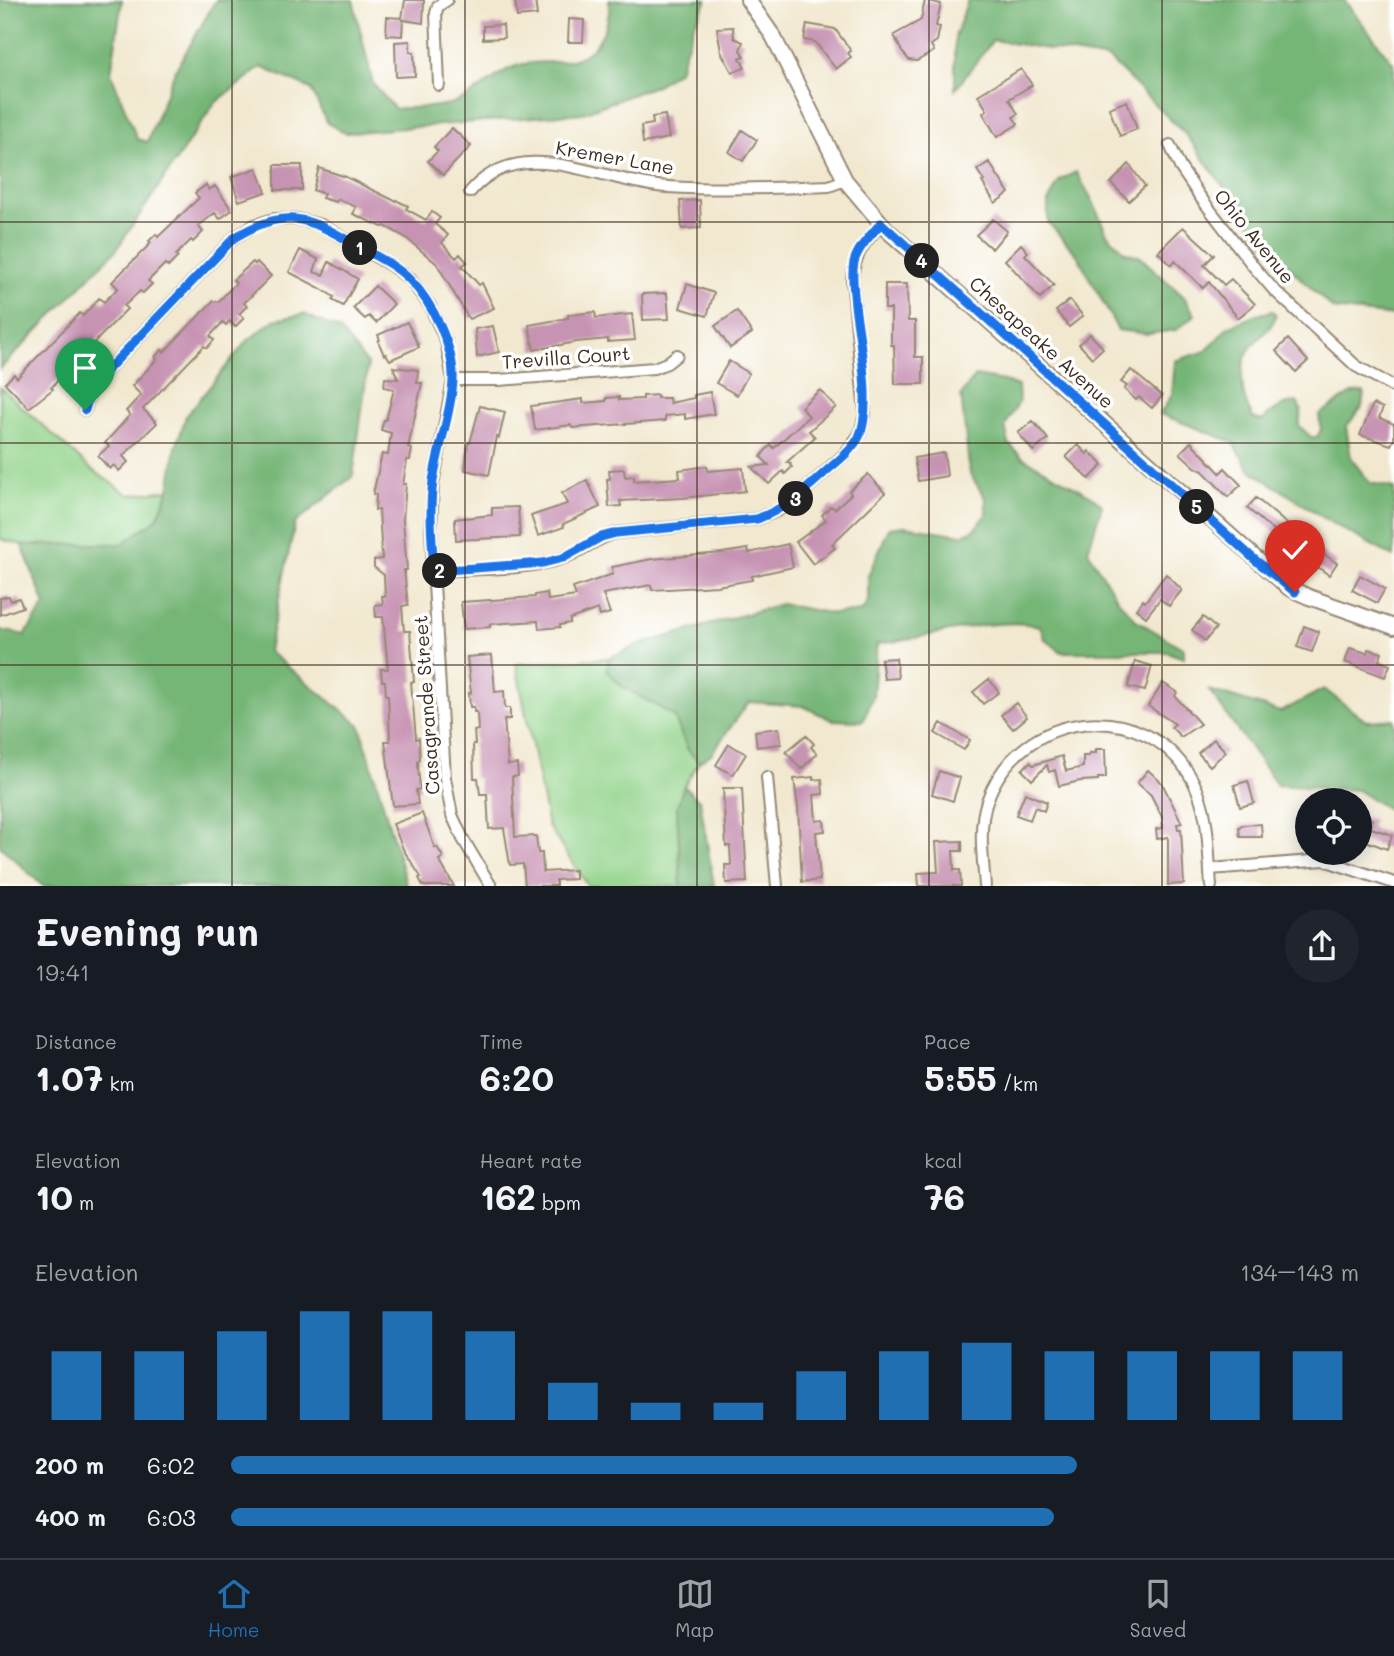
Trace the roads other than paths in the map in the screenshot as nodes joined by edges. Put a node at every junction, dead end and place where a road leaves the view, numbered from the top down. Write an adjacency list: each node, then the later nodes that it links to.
1 (447, 0): 3 (street)
2 (748, 0): 5 (street, Chesapeake Avenue)
3 (439, 85)
4 (1170, 145): 10 (street, Ohio Avenue)
5 (845, 180): 6 (street, Kremer Lane); 7 (street, Chesapeake Avenue)
6 (470, 192)
7 (881, 223): 12 (street); 13 (street, Chesapeake Avenue)
8 (677, 355): 9 (street, Trevilla Court)
9 (453, 380): 11 (street, Casagrande Street); 12 (street, Casagrande Street)
10 (1394, 387)
11 (85, 410)
12 (434, 571): 17 (street, Casagrande Street)
13 (1394, 627)
14 (767, 777): 18 (street)
15 (1210, 869): 16 (street); 19 (street); 20 (street)
16 (1394, 883)
17 (491, 886)
18 (777, 886)
19 (985, 886)
20 (1211, 886)

